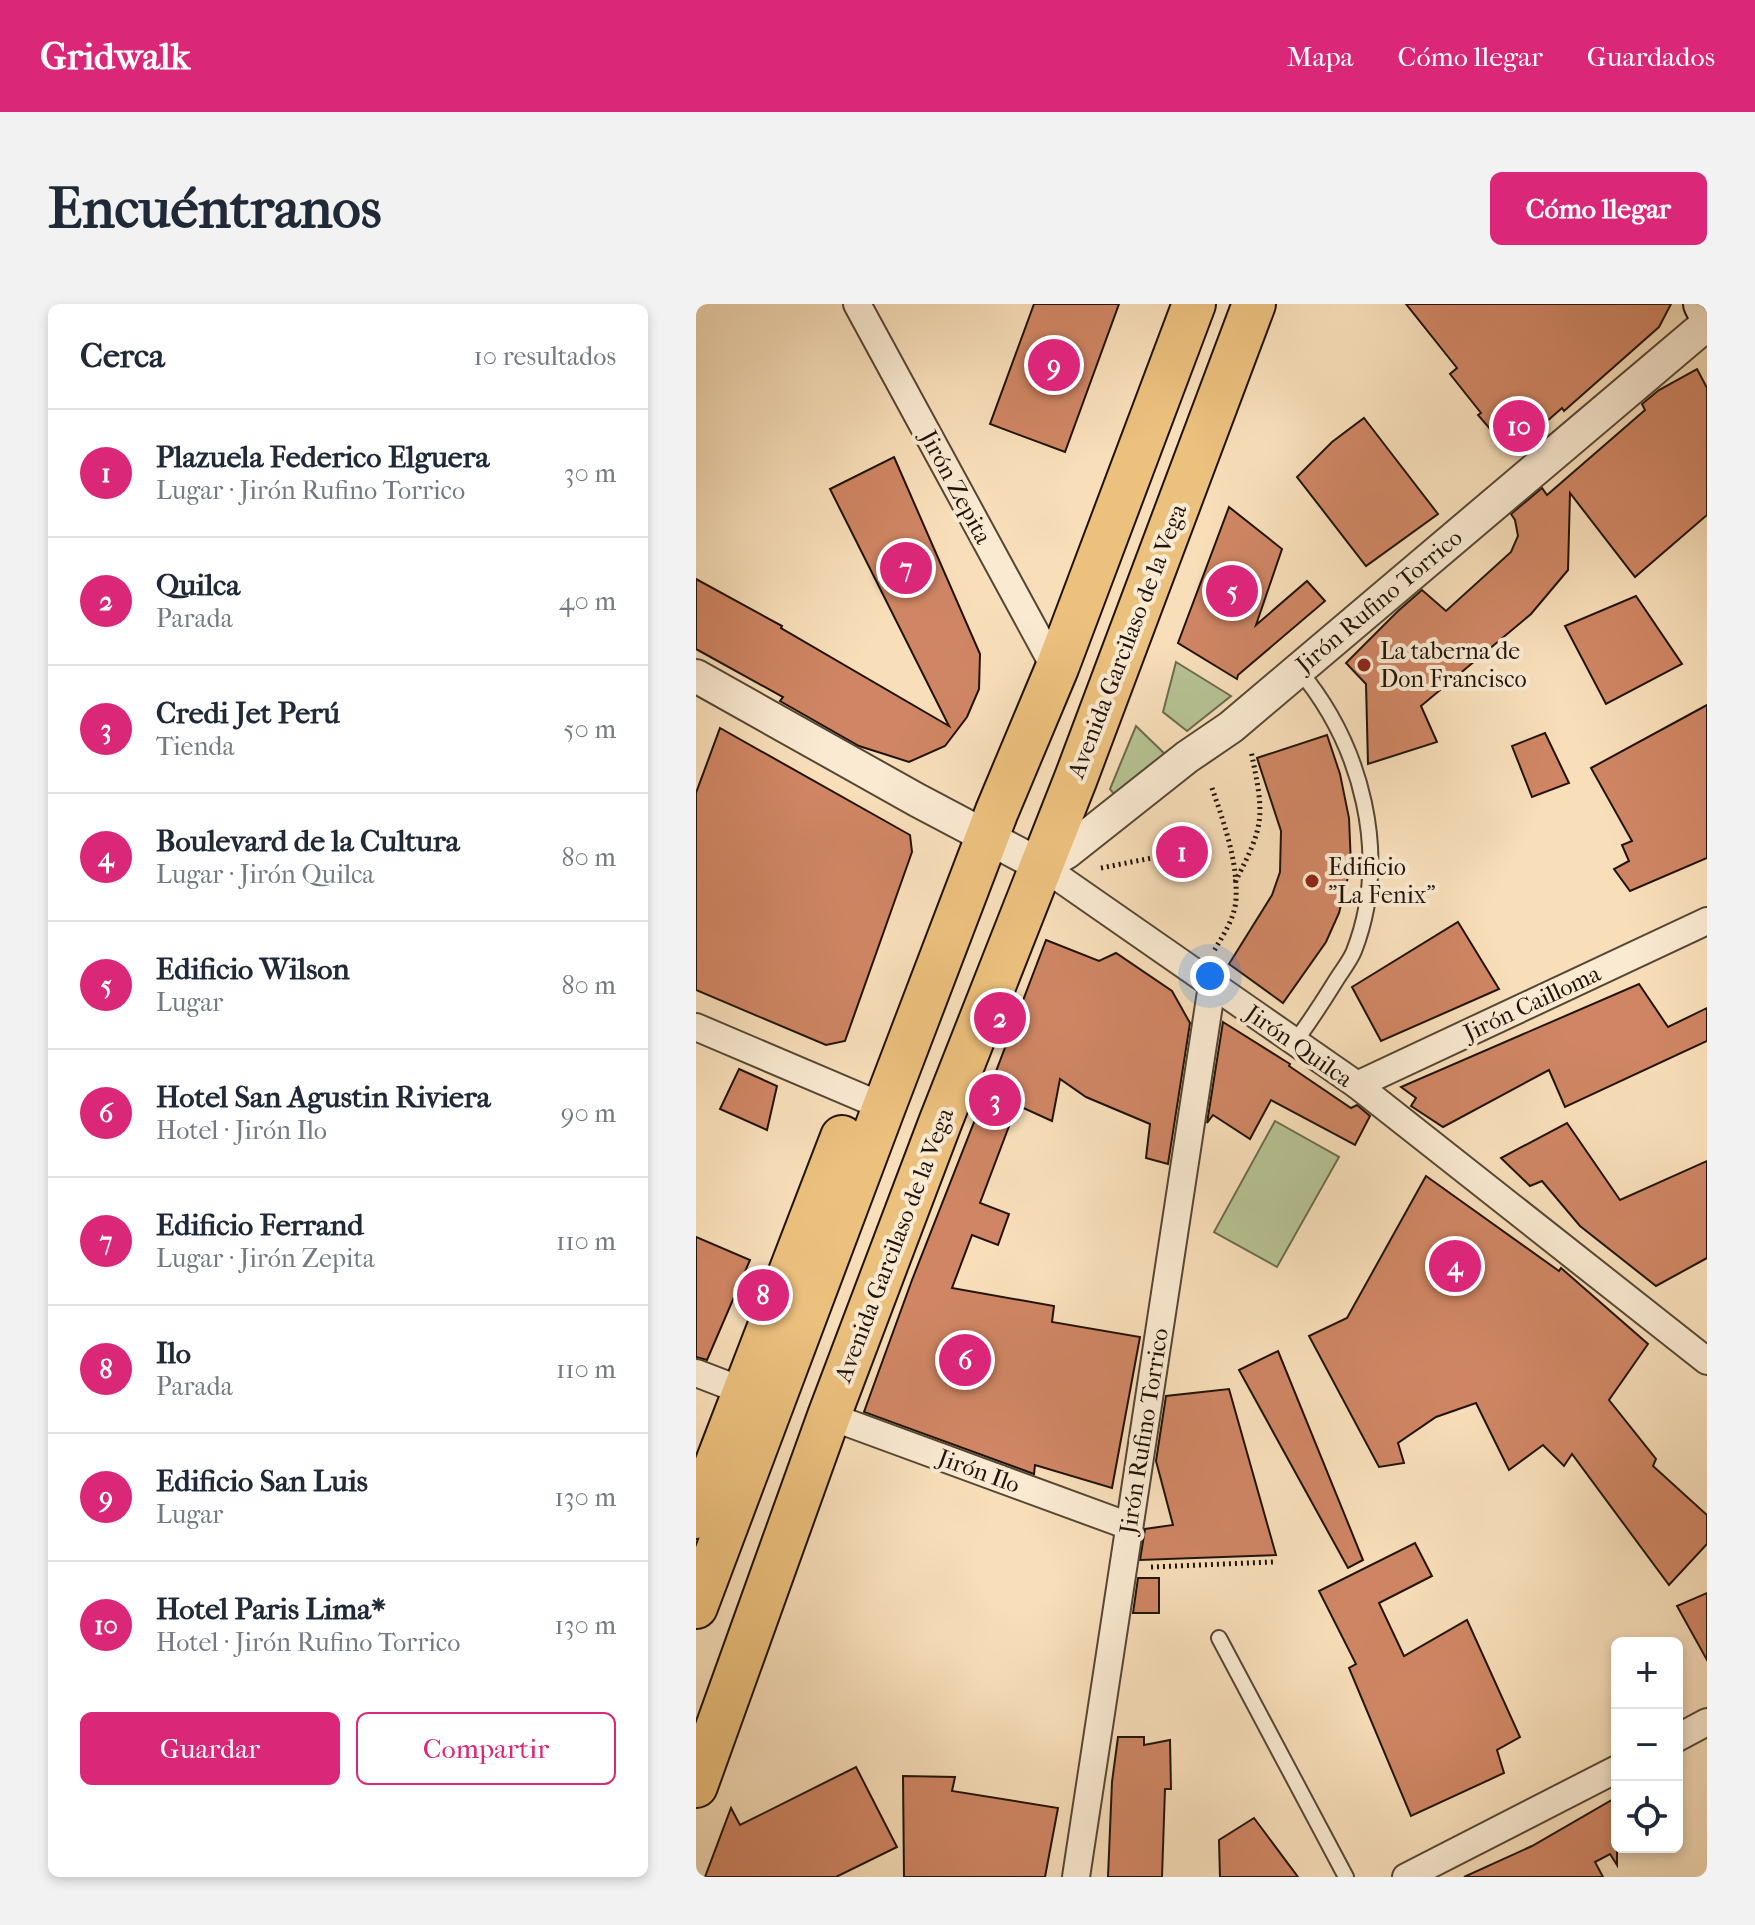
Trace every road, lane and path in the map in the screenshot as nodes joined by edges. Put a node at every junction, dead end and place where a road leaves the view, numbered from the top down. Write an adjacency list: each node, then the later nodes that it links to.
1 (857, 304): 8 (street, Jirón Zepita)
2 (1166, 304): 8 (main road)
3 (1194, 304): 8 (main road)
4 (1254, 304): 15 (main road, Avenida Garcilaso de la Vega)
5 (1703, 304): 6 (main road)
6 (1707, 312)
7 (1707, 324): 9 (street, Jirón Rufino Torrico)
8 (1048, 655): 13 (main road)
9 (1298, 669): 15 (street, Jirón Rufino Torrico); 21 (lane)
10 (696, 676): 13 (street, Jirón Quilca)
11 (1249, 739): 17 (path)
12 (1212, 788): 17 (path)
13 (976, 831): 15 (street, Jirón Quilca); 23 (main road)
14 (1167, 855): 16 (path)
15 (1042, 866): 19 (street, Jirón Quilca); 27 (main road, Avenida Garcilaso de la Vega)
16 (1090, 870)
17 (1235, 883): 19 (path)
18 (1707, 921): 22 (street, Jirón Cailloma)
19 (1204, 980): 21 (street, Jirón Quilca); 29 (street, Jirón Rufino Torrico)
20 (696, 1027): 23 (street)
21 (1294, 1043): 22 (street, Jirón Quilca)
22 (1357, 1085): 24 (street, Jirón Quilca)
23 (870, 1102): 26 (main road)
24 (1707, 1361)
25 (696, 1373): 26 (street)
26 (758, 1397): 28 (main road); 32 (main road)
27 (829, 1416): 29 (street, Jirón Ilo); 37 (main road, Avenida Garcilaso de la Vega)
28 (696, 1517)
29 (1129, 1526): 31 (street, Jirón Rufino Torrico)
30 (1273, 1562): 31 (path)
31 (1122, 1571): 38 (street, Jirón Rufino Torrico)
32 (696, 1607)
33 (1219, 1638): 39 (lane)
34 (1707, 1722): 35 (street)
35 (1683, 1735)
36 (1611, 1772): 40 (street)
37 (696, 1786)
38 (1076, 1877)
39 (1346, 1877)
40 (1406, 1877)

